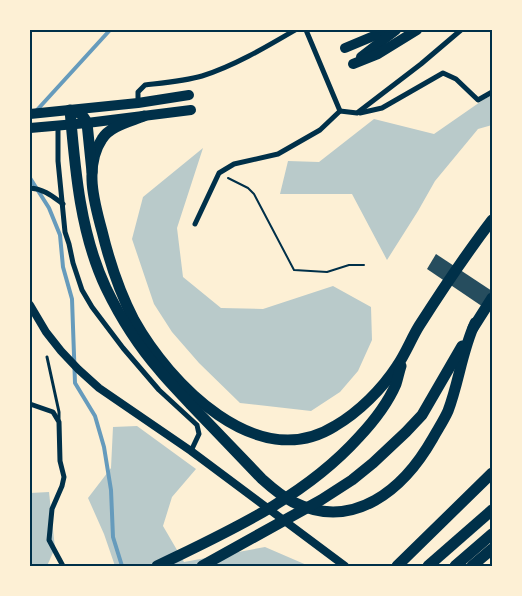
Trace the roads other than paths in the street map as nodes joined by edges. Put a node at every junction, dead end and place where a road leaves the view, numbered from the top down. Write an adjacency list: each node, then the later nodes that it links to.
1 (295, 30): 10 (street)
2 (306, 30): 13 (street)
3 (371, 30): 4 (main road)
4 (388, 30)
5 (396, 30): 6 (main road)
6 (417, 30)
7 (461, 30): 14 (street)
8 (492, 92): 14 (street)
9 (189, 96): 10 (main road)
10 (138, 103): 11 (main road)
11 (70, 110): 15 (main road); 17 (highway); 18 (highway)
12 (191, 110): 16 (main road)
13 (340, 111): 14 (street); 25 (street)
14 (357, 113)
15 (30, 114)
16 (144, 116): 17 (main road); 21 (highway)
17 (87, 123): 18 (main road); 21 (highway)
18 (72, 124): 19 (main road); 28 (highway)
19 (58, 126): 20 (main road); 23 (street)
20 (30, 128)
21 (92, 172): 30 (highway)
22 (30, 188): 23 (street)
23 (62, 204): 33 (street)
24 (492, 219): 30 (highway)
25 (195, 224)
26 (492, 298): 28 (highway)
27 (30, 305): 33 (street)
28 (475, 323): 40 (highway)
29 (47, 357): 32 (lane)
30 (403, 357): 39 (highway)
31 (30, 404): 32 (street)
32 (59, 422): 38 (street)
33 (191, 451): 41 (street)
34 (492, 473): 42 (highway)
35 (492, 510): 43 (highway)
36 (492, 534): 44 (highway)
37 (492, 549): 45 (highway)
38 (63, 566)
39 (157, 566)
40 (202, 566)
41 (345, 566)
42 (397, 566)
43 (428, 566)
44 (455, 566)
45 (472, 566)

